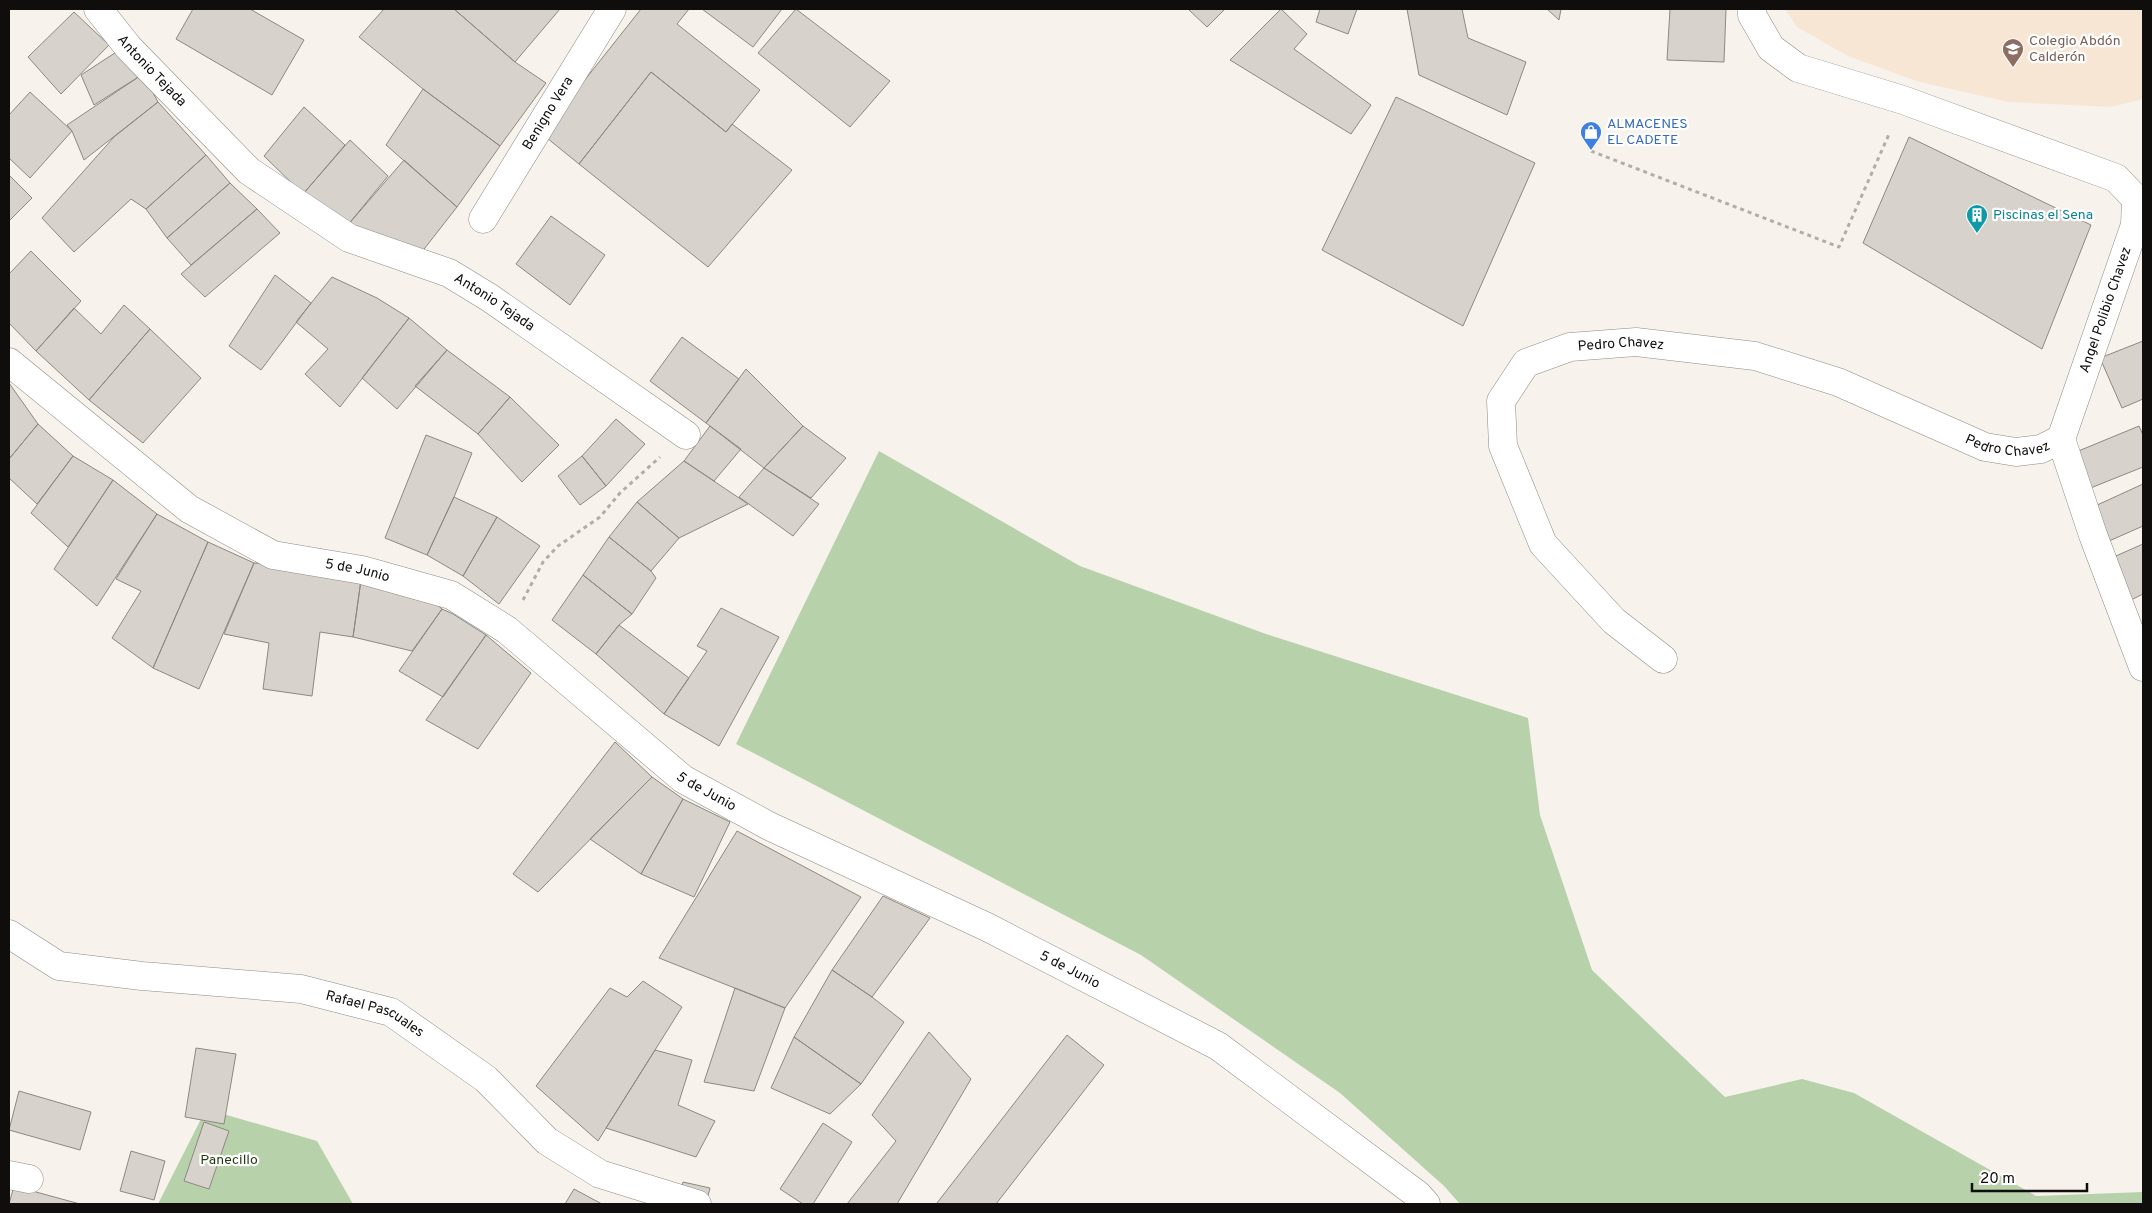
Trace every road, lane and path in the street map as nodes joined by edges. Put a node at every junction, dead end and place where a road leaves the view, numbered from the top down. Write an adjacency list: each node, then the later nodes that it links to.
1 (98, 9): 8 (street, Antonio Tejada)
2 (612, 9): 6 (street, Benigno Vera)
3 (1752, 9): 9 (street, Angel Polibio Chavez)
4 (1890, 131): 5 (path)
5 (1592, 151)
6 (483, 219)
7 (9, 362): 10 (street, 5 de Junio)
8 (686, 435): 10 (path)
9 (2061, 439): 11 (street, Pedro Chavez); 12 (street)
10 (507, 630): 15 (street, 5 de Junio)
11 (1663, 659)
12 (2143, 667)
13 (9, 934): 14 (street, Rafael Pascuales)
14 (697, 1204)
15 (1426, 1204)

